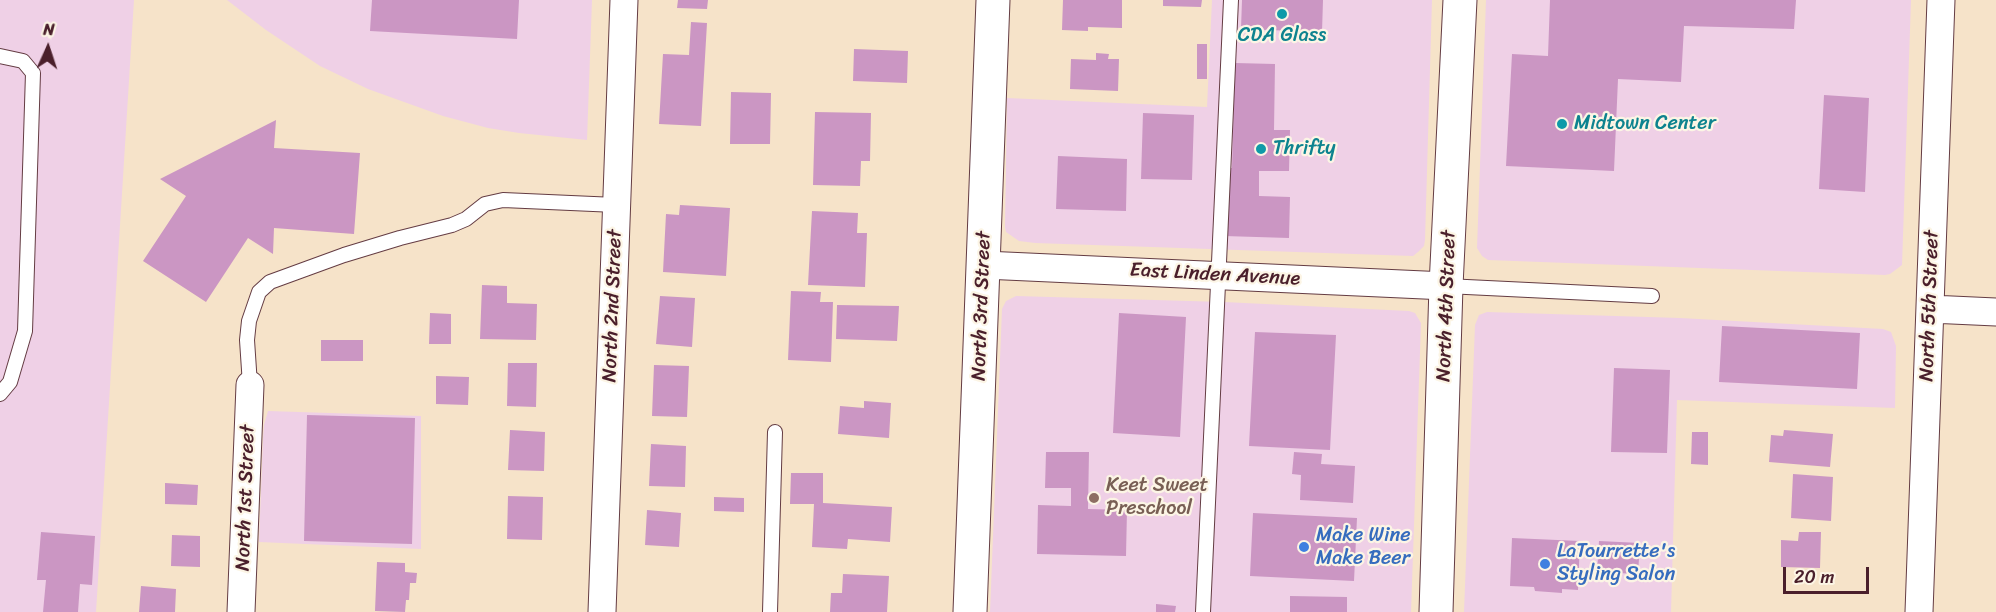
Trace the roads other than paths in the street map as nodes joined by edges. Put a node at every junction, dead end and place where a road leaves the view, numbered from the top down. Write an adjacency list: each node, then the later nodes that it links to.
1 (624, 0): 7 (street, North 2nd Street)
2 (993, 0): 8 (main road, North 3rd Street)
3 (1231, 0): 9 (lane)
4 (1460, 0): 10 (main road, North 4th Street)
5 (1941, 0): 12 (street, North 5th Street)
6 (0, 56): 15 (lane)
7 (616, 205): 14 (lane); 18 (street, North 2nd Street)
8 (984, 265): 9 (street, East Linden Avenue); 20 (main road, North 3rd Street)
9 (1218, 276): 10 (street, East Linden Avenue); 21 (lane)
10 (1446, 286): 11 (lane); 22 (main road, North 4th Street)
11 (1652, 296)
12 (1930, 309): 13 (street); 23 (street, North 5th Street)
13 (1996, 312)
14 (250, 385): 17 (street, North 1st Street)
15 (0, 394)
16 (775, 432): 19 (lane)
17 (241, 612)
18 (602, 612)
19 (770, 612)
20 (970, 612)
21 (1203, 612)
22 (1436, 612)
23 (1919, 612)

